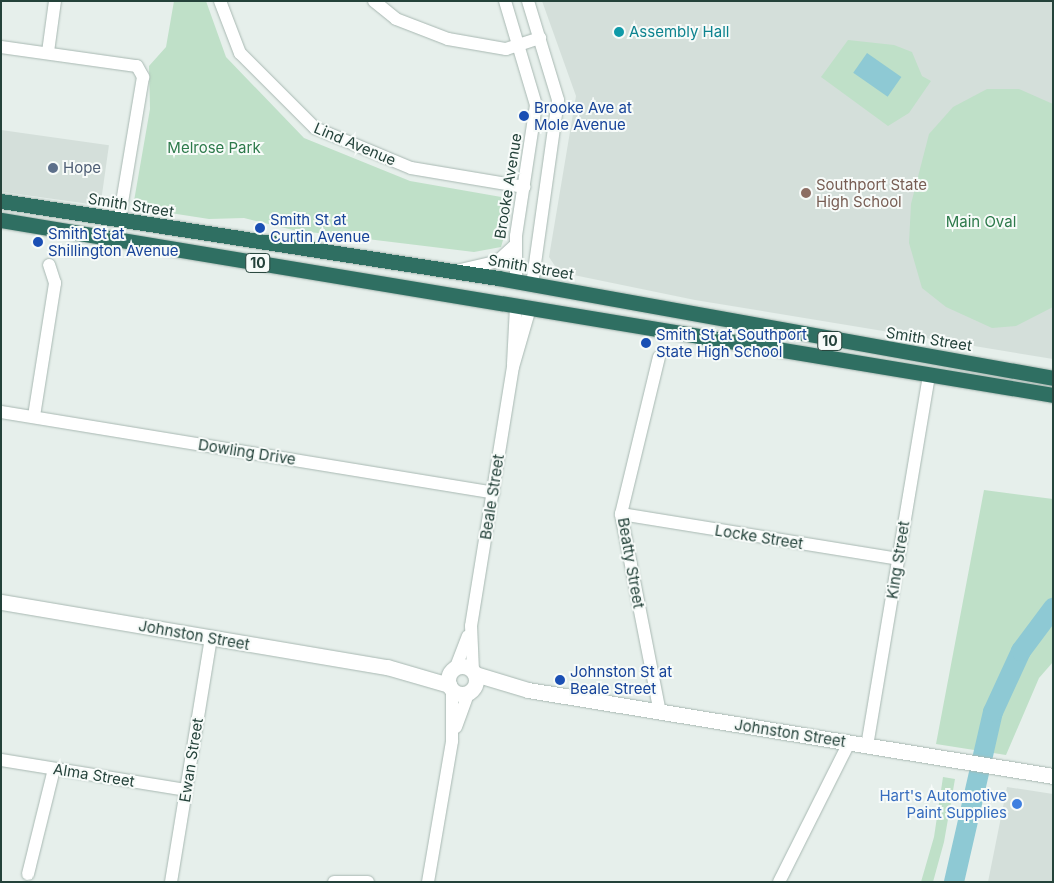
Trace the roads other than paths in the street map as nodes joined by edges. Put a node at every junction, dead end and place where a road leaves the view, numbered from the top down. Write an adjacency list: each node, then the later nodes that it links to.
1 (55, 1): 9 (street)
2 (220, 1): 10 (street, Lind Avenue)
3 (374, 1): 7 (street)
4 (504, 1): 7 (street, Brooke Avenue)
5 (528, 1): 6 (street, Brooke Avenue)
6 (540, 38): 7 (street); 18 (street, Brooke Avenue)
7 (519, 46): 10 (street, Brooke Avenue)
8 (1, 47): 9 (street)
9 (48, 52): 13 (street)
10 (524, 187): 14 (street, Brooke Avenue)
11 (1, 202): 13 (highway, Smith Street / 10)
12 (1, 220): 19 (highway, 10)
13 (119, 220): 16 (highway, Smith Street / 10)
14 (516, 245): 16 (street); 17 (street, Brooke Avenue)
15 (49, 265): 26 (street)
16 (455, 272): 17 (highway, Smith Street / 10)
17 (516, 282): 18 (highway, Smith Street / 10); 19 (highway, Brooke Avenue)
18 (532, 284): 19 (highway, Brooke Avenue); 23 (highway, Smith Street / 10)
19 (523, 307): 21 (street, Brooke Avenue); 22 (highway, 10)
20 (659, 357): 28 (street, Beatty Street)
21 (513, 367): 27 (street, Beale Street)
22 (929, 374): 24 (highway, 10); 29 (street, King Street)
23 (1053, 378)
24 (1053, 395)
25 (1, 412): 26 (street, Dowling Drive)
26 (34, 416): 27 (street, Dowling Drive)
27 (493, 493): 31 (street, Beale Street)
28 (621, 514): 29 (street, Locke Street); 37 (street, Beatty Street)
29 (898, 559): 40 (street, King Street)
30 (1, 602): 32 (street, Johnston Street)
31 (471, 626): 33 (street, Beale Street); 34 (street, Beale Street)
32 (211, 638): 34 (street, Johnston Street); 44 (street, Ewan Street)
33 (474, 672): 34 (street, Johnston Street); 35 (street, Johnston Street); 36 (street)
34 (452, 678): 36 (street, Johnston Street); 38 (street, Beale Street)
35 (528, 690): 36 (street, Johnston Street); 37 (street, Johnston Street)
36 (470, 691): 38 (street, Beale Street)
37 (660, 712): 39 (street, Johnston Street)
38 (452, 741): 49 (street, Beale Street)
39 (849, 743): 40 (street, Johnston Street); 50 (street)
40 (867, 746): 43 (street, Johnston Street)
41 (1, 760): 42 (street, Alma Street)
42 (54, 768): 44 (street, Alma Street); 45 (street)
43 (1053, 776)
44 (186, 790): 46 (street, Ewan Street)
45 (28, 874)
46 (171, 882)
47 (334, 882): 48 (street)
48 (368, 882)
49 (428, 882)
50 (779, 882)

